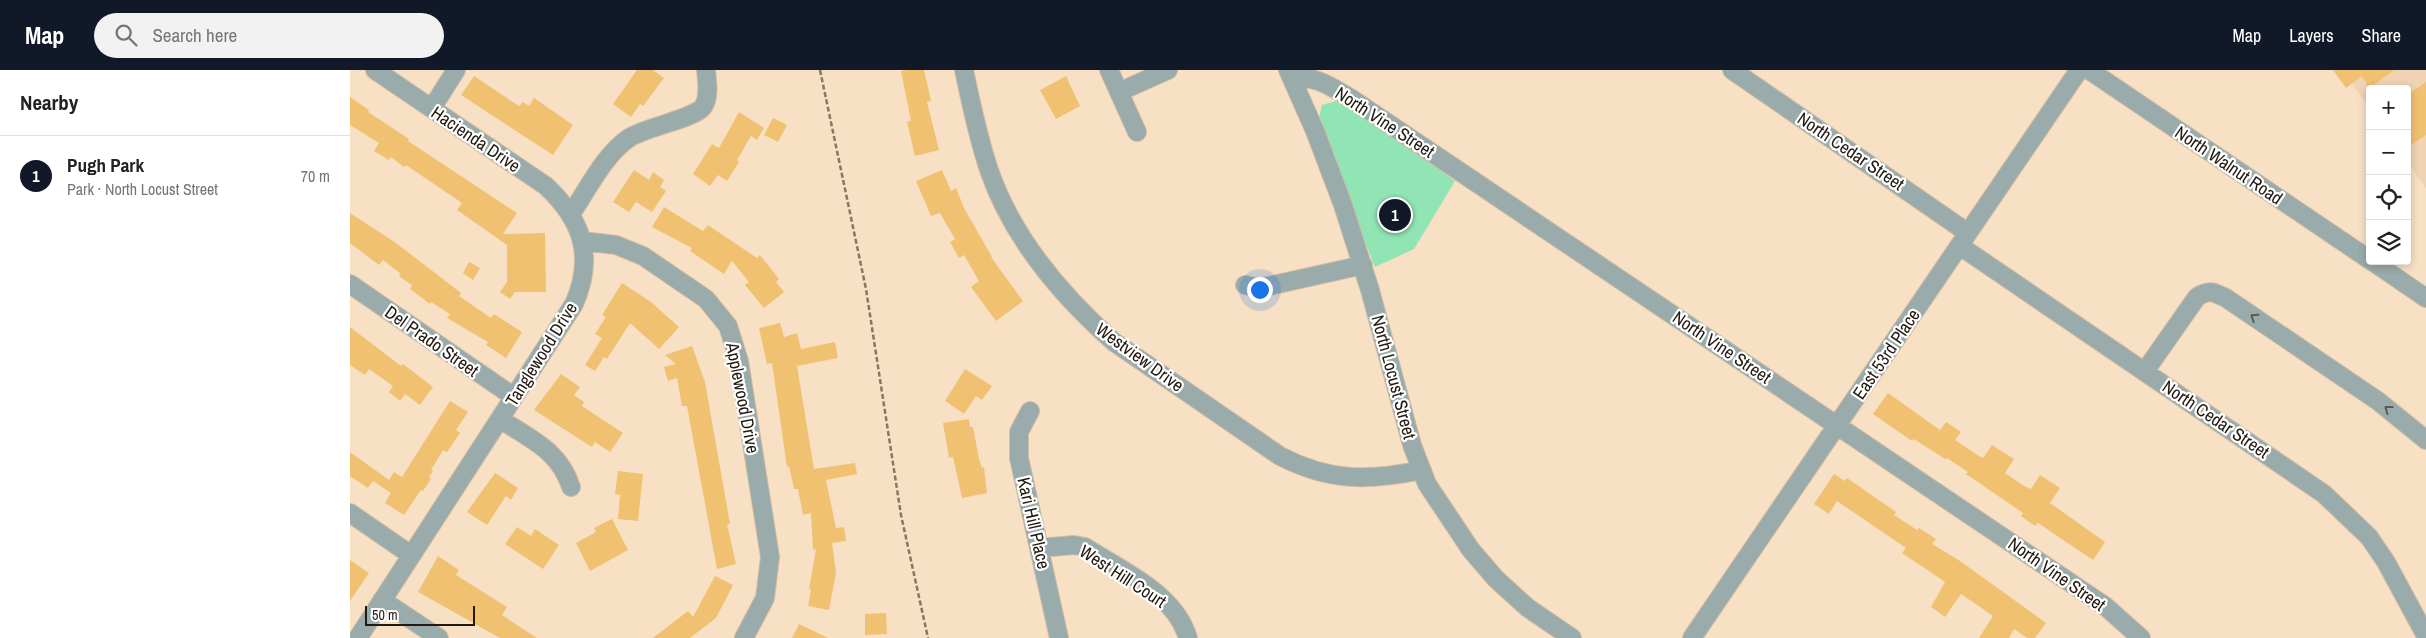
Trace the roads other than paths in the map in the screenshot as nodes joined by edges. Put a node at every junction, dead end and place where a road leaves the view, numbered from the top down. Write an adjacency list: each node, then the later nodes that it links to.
1 (375, 70): 12 (street, Hacienda Drive)
2 (456, 70): 12 (street)
3 (706, 70): 14 (street)
4 (964, 70): 29 (street, Westview Drive)
5 (1109, 70): 11 (street)
6 (1168, 70): 11 (street)
7 (1732, 70): 15 (street, North Cedar Street)
8 (2079, 70): 15 (street, East 53rd Place)
9 (2089, 70): 17 (street, North Walnut Road)
10 (1290, 74): 18 (street, North Locust Street); 27 (street, North Vine Street)
11 (1119, 92): 13 (street)
12 (432, 108): 14 (street, Hacienda Drive)
13 (1137, 132)
14 (571, 214): 16 (street, Tanglewood Drive)
15 (1964, 239): 23 (street, North Cedar Street); 27 (street, East 53rd Place)
16 (582, 241): 24 (street, Tanglewood Drive); 39 (street, Applewood Drive)
17 (2366, 257)
18 (1363, 265): 21 (street); 29 (street, North Locust Street)
19 (2378, 265): 22 (street, North Walnut Road)
20 (350, 284): 24 (street, Del Prado Street)
21 (1245, 286)
22 (2426, 298)
23 (2145, 371): 28 (street, one-way to 23); 35 (street, North Cedar Street)
24 (514, 398): 26 (street, Tanglewood Drive)
25 (1030, 411): 32 (street, Kari Hill Place)
26 (500, 418): 30 (street); 33 (street, Tanglewood Drive)
27 (1838, 425): 43 (street, East 53rd Place); 44 (street, North Vine Street)
28 (2426, 440)
29 (1422, 470): 42 (street, North Locust Street)
30 (570, 487)
31 (350, 513): 33 (street)
32 (1040, 548): 40 (street, Kari Hill Place); 41 (street, West Hill Court)
33 (411, 555): 34 (street, Tanglewood Drive)
34 (382, 600): 37 (street, Tanglewood Drive); 38 (street)
35 (2420, 608): 36 (street, North Cedar Street)
36 (2426, 636)
37 (358, 638)
38 (439, 638)
39 (744, 638)
40 (1059, 638)
41 (1188, 638)
42 (1572, 638)
43 (1692, 638)
44 (2141, 638)

